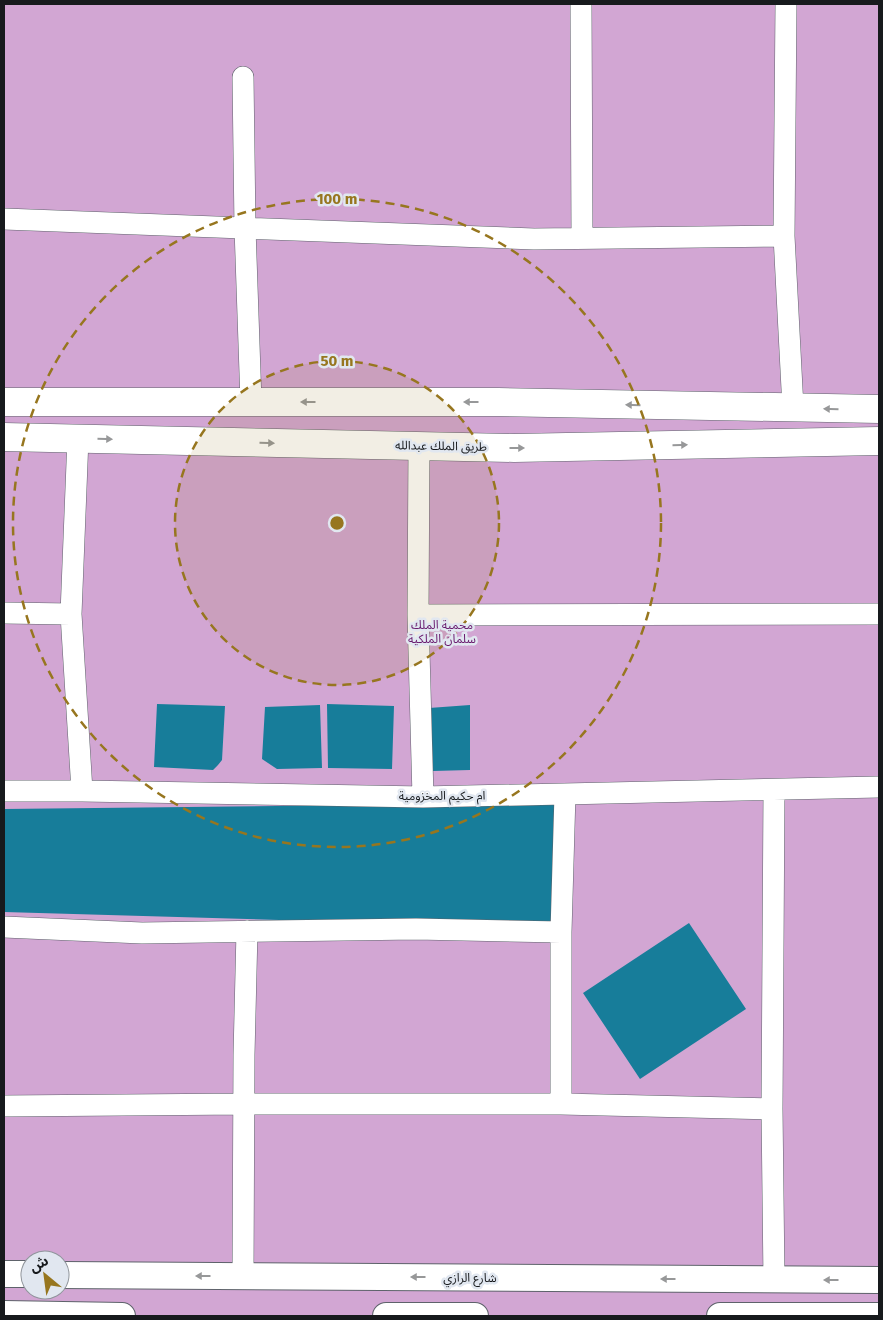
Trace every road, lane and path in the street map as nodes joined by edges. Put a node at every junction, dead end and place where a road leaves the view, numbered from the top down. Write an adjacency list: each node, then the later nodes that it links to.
1 (581, 4): 7 (street)
2 (786, 4): 6 (street)
3 (243, 76): 5 (street)
4 (4, 219): 5 (street)
5 (245, 228): 7 (street); 9 (street)
6 (784, 236): 7 (street); 10 (street)
7 (582, 238)
8 (4, 402): 9 (main road)
9 (251, 402): 10 (main road, one-way to 9)
10 (793, 408): 11 (main road, one-way to 10)
11 (879, 409)
12 (4, 438): 13 (main road, طريق الملك عبدالله)
13 (78, 438): 15 (main road, طريق الملك عبدالله, one-way to 15); 17 (street)
14 (879, 441): 15 (main road, طريق الملك عبدالله, one-way to 14)
15 (419, 446): 19 (street)
16 (4, 613): 17 (street)
17 (71, 614): 23 (street)
18 (879, 614): 19 (street)
19 (418, 615): 25 (street)
20 (879, 787): 21 (street, ام حكيم المخزومية)
21 (774, 790): 24 (street, ام حكيم المخزومية); 32 (street)
22 (4, 791): 23 (street, ام حكيم المخزومية)
23 (82, 791): 25 (street, ام حكيم المخزومية)
24 (565, 794): 25 (street, ام حكيم المخزومية); 28 (street)
25 (423, 797)
26 (4, 927): 27 (street)
27 (247, 932): 28 (street); 29 (street)
28 (562, 932): 30 (street)
29 (244, 1104): 30 (street); 31 (street); 36 (street)
30 (561, 1104): 32 (street)
31 (4, 1106)
32 (772, 1109): 37 (street)
33 (4, 1274): 34 (street)
34 (20, 1274)
35 (70, 1275): 36 (street, شارع الرازي, one-way to 35)
36 (243, 1276): 37 (street, شارع الرازي, one-way to 36)
37 (774, 1280): 38 (street, شارع الرازي, one-way to 37)
38 (879, 1280)
39 (4, 1314): 40 (street)
40 (122, 1316)
41 (386, 1316): 42 (street)
42 (422, 1316): 43 (street)
43 (475, 1316)
44 (720, 1316): 45 (street)
45 (773, 1316): 46 (street)
46 (879, 1316)

